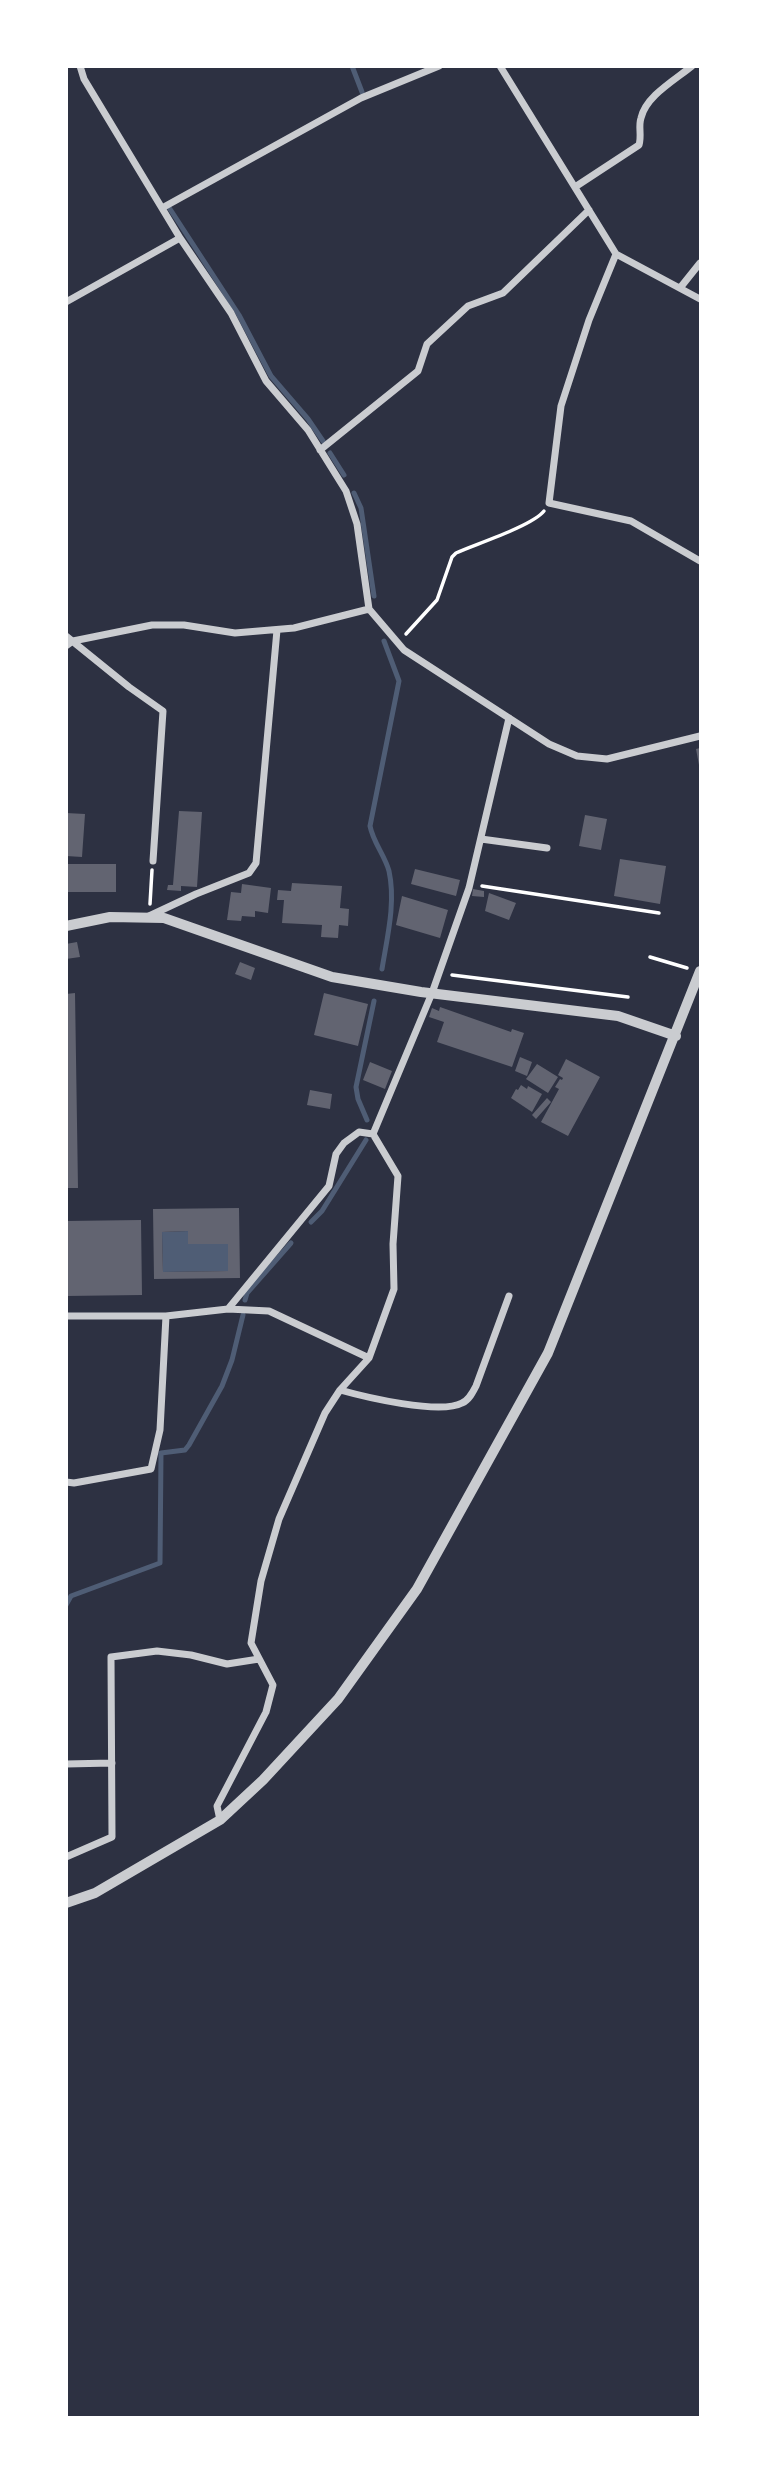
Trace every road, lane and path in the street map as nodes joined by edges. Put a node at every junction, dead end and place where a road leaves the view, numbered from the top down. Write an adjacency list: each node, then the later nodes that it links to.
1 (80, 66): 6 (street)
2 (439, 66): 6 (street)
3 (500, 66): 5 (street)
4 (692, 66): 5 (street)
5 (575, 187): 7 (street)
6 (162, 208): 8 (street)
7 (589, 210): 9 (street); 14 (street)
8 (180, 238): 13 (street); 14 (street)
9 (616, 254): 11 (street); 15 (street)
10 (701, 263): 11 (street)
11 (680, 288): 12 (street)
12 (701, 299)
13 (66, 302)
14 (320, 450): 17 (street)
15 (549, 503): 16 (street); 20 (path)
16 (701, 561)
17 (369, 609): 18 (street); 20 (street)
18 (277, 630): 19 (street); 28 (street)
19 (69, 641): 25 (street)
20 (398, 643): 21 (street)
21 (509, 718): 22 (street); 23 (street)
22 (701, 736)
23 (481, 839): 24 (street); 26 (street)
24 (547, 848)
25 (153, 861): 28 (path)
26 (470, 884): 27 (path); 33 (street)
27 (659, 913)
28 (149, 916): 29 (street); 34 (street)
29 (66, 926)
30 (650, 957): 31 (path)
31 (680, 966)
32 (701, 971): 36 (street)
33 (439, 974): 34 (street); 35 (path)
34 (432, 993): 36 (street); 37 (street)
35 (628, 997)
36 (676, 1036): 48 (street)
37 (373, 1134): 39 (street); 42 (street)
38 (509, 1296): 43 (street)
39 (228, 1310): 41 (street); 42 (street)
40 (66, 1316): 41 (street)
41 (166, 1316): 44 (street)
42 (369, 1359): 43 (street)
43 (340, 1390): 45 (street)
44 (66, 1482)
45 (259, 1659): 46 (street); 48 (street)
46 (112, 1763): 47 (street); 49 (street)
47 (66, 1764)
48 (219, 1820): 50 (street)
49 (66, 1857)
50 (66, 1903)

